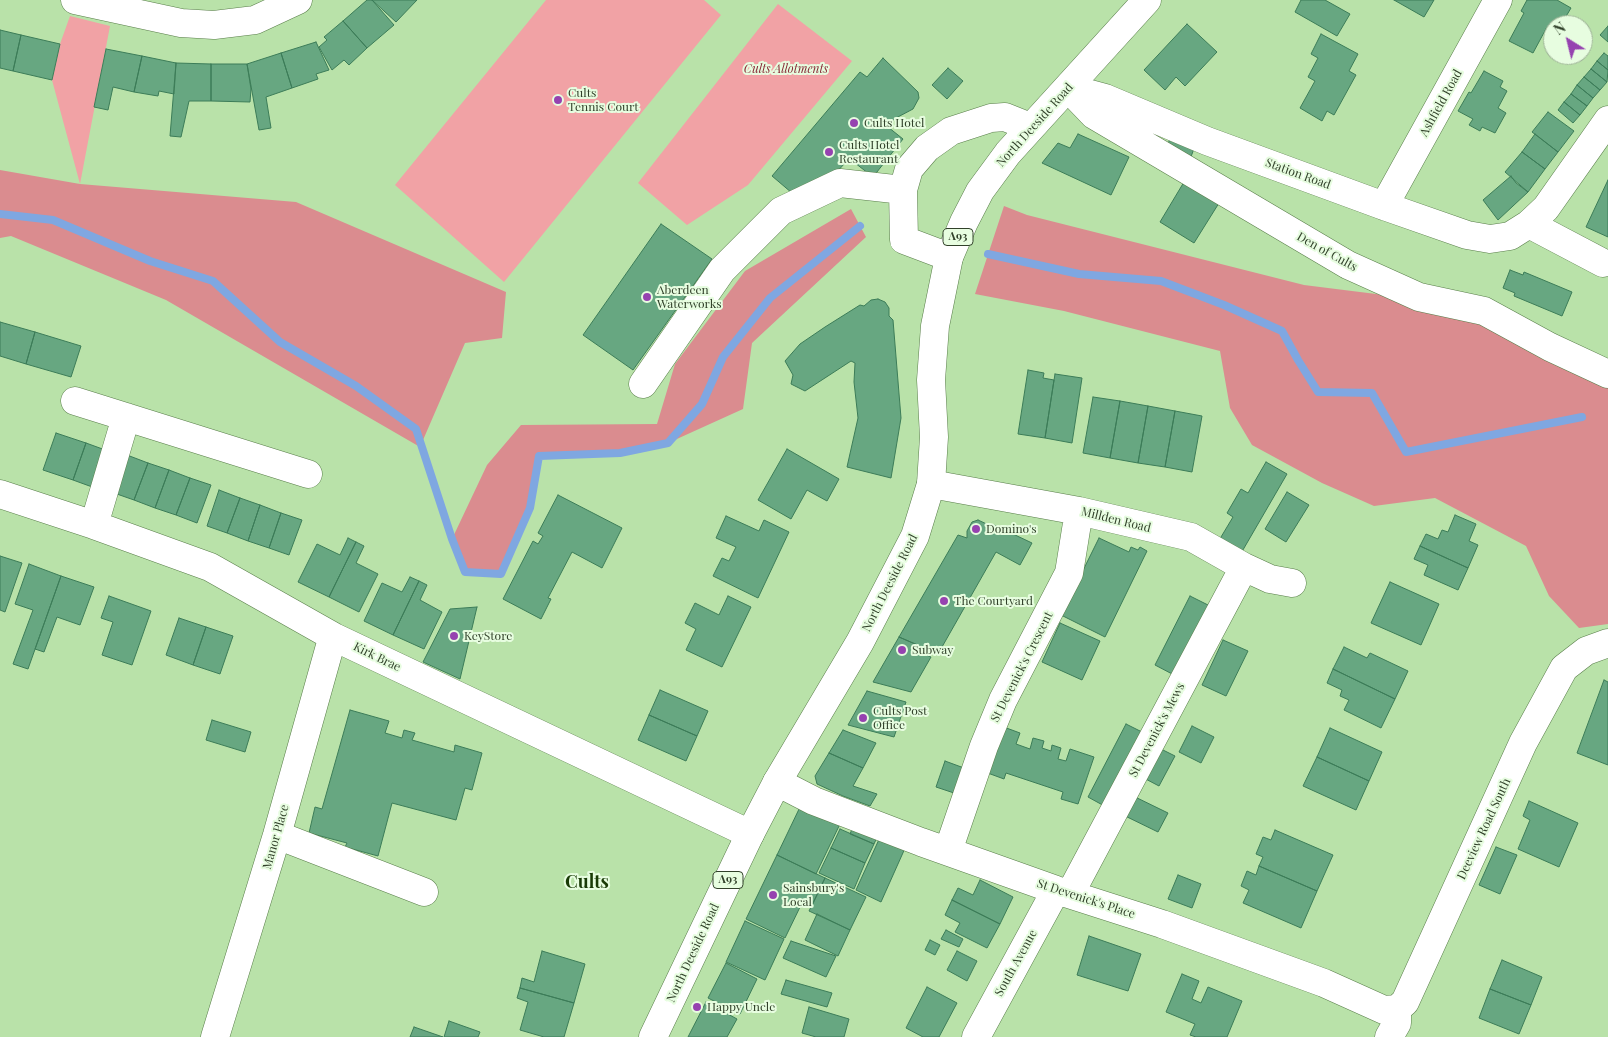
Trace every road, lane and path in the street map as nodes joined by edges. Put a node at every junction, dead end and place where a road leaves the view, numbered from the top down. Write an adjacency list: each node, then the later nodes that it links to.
1 (75, 0): 5 (street)
2 (298, 0): 5 (street)
3 (1147, 0): 6 (street, North Deeside Road / A93)
4 (1498, 0): 10 (street, Ashfield Road)
5 (133, 6)
6 (1068, 88): 8 (street, North Deeside Road / A93); 10 (street, Station Road); 14 (street, Den of Cults)
7 (1608, 120): 11 (street, Station Road)
8 (1030, 127): 9 (street); 12 (street, North Deeside Road / A93)
9 (903, 190): 12 (street); 15 (street)
10 (1384, 206): 11 (street, Station Road)
11 (1529, 224): 13 (street)
12 (949, 257): 19 (street, North Deeside Road / A93)
13 (1603, 263)
14 (1608, 374)
15 (643, 384)
16 (75, 401): 17 (street)
17 (126, 417): 18 (street); 22 (street)
18 (308, 474)
19 (931, 484): 21 (street, Millden Road); 27 (street, North Deeside Road / A93)
20 (0, 494): 22 (street, Kirk Brae)
21 (1079, 511): 23 (street, Millden Road); 30 (street, St Devenick's Crescent)
22 (94, 525): 25 (street, Kirk Brae)
23 (1244, 567): 24 (street, Millden Road); 32 (street, St Devenick's Mews)
24 (1292, 582)
25 (334, 637): 28 (street, Kirk Brae); 29 (street, Manor Place)
26 (1608, 643): 33 (street, Deeview Road South)
27 (776, 782): 28 (street, North Deeside Road / A93); 30 (street, St Devenick's Place)
28 (750, 834): 35 (street, North Deeside Road / A93)
29 (277, 835): 31 (street); 34 (street, Manor Place)
30 (948, 851): 32 (street, St Devenick's Place)
31 (424, 892)
32 (1063, 892): 33 (street, St Devenick's Place); 36 (street, South Avenue)
33 (1390, 1009): 37 (street, Deeview Road South)
34 (215, 1037)
35 (653, 1037)
36 (976, 1037)
37 (1389, 1037)

